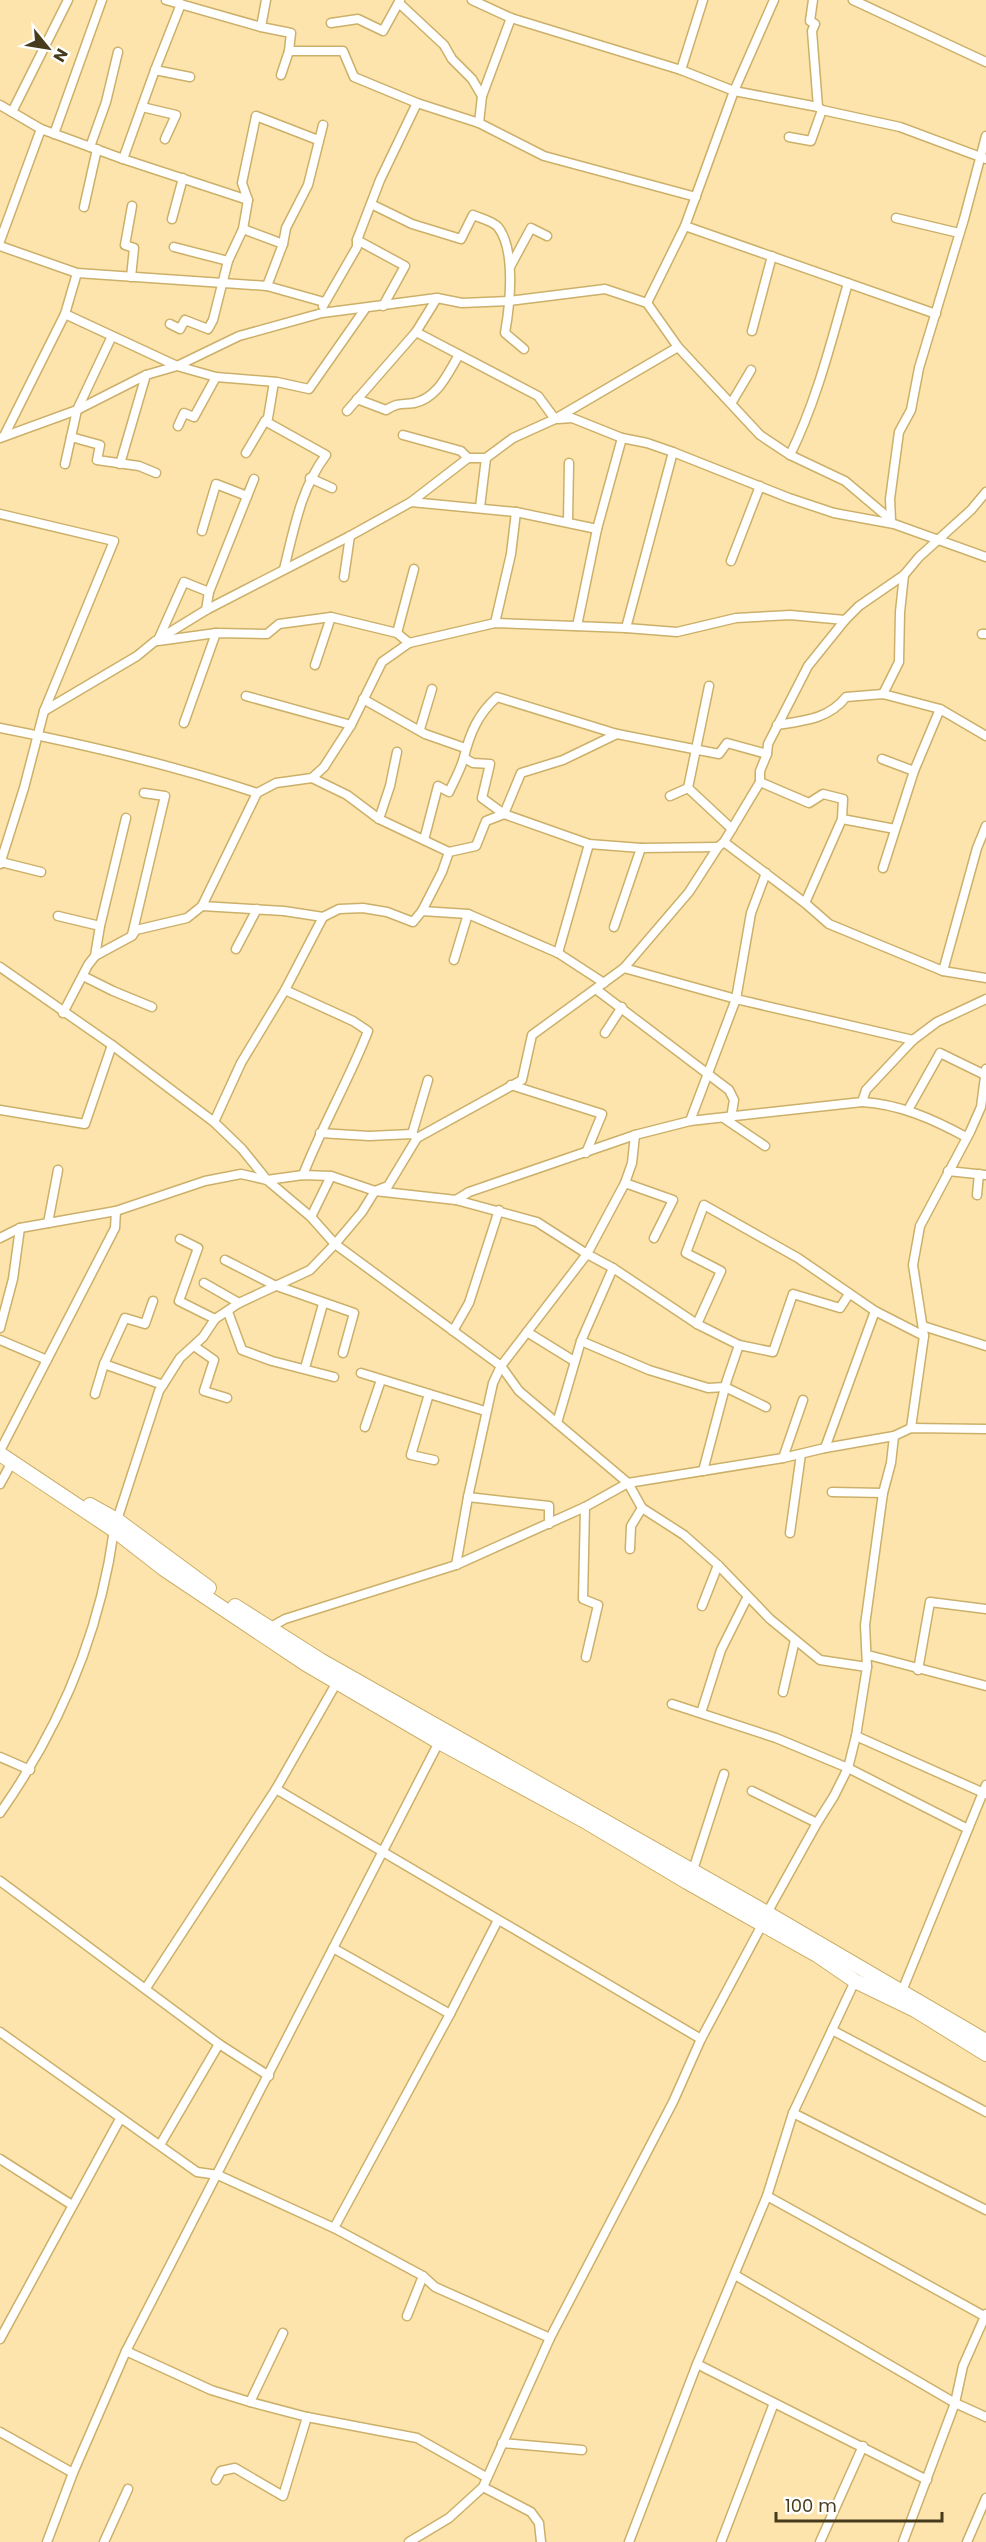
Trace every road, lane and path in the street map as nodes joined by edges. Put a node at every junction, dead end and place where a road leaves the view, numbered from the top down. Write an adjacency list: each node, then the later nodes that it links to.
1 (68, 0): 28 (street)
2 (102, 0): 32 (street)
3 (166, 0): 11 (street)
4 (266, 0): 14 (street)
5 (472, 0): 12 (street)
6 (703, 0): 19 (street)
7 (774, 0): 22 (street)
8 (813, 0): 27 (street)
9 (852, 0): 17 (street)
10 (399, 2): 13 (street); 23 (street)
11 (181, 4): 14 (street); 18 (street)
12 (511, 18): 19 (street); 23 (street)
13 (331, 23)
14 (261, 27): 15 (street)
15 (290, 51): 20 (street); 24 (street)
16 (118, 52): 37 (street)
17 (986, 62)
18 (155, 70): 21 (street); 26 (street)
19 (681, 70): 22 (street)
20 (281, 75)
21 (190, 77)
22 (734, 91): 27 (street); 41 (street)
23 (482, 96): 29 (street)
24 (417, 103): 29 (street); 43 (street)
25 (0, 105): 28 (street)
26 (142, 107): 35 (street); 38 (street)
27 (820, 108): 34 (street); 39 (street)
28 (12, 111): 31 (street)
29 (479, 123): 41 (street)
30 (323, 125): 36 (street)
31 (41, 129): 32 (street); 53 (street)
32 (54, 134): 37 (street)
33 (986, 136): 39 (street)
34 (789, 137)
35 (165, 139)
36 (318, 140): 42 (street); 54 (street)
37 (94, 148): 38 (street); 45 (street)
38 (123, 159): 40 (street)
39 (983, 159): 50 (street)
40 (183, 178): 42 (street); 47 (street)
41 (696, 197): 48 (street)
42 (248, 200): 49 (street)
43 (371, 204): 52 (street); 59 (street)
44 (132, 206): 61 (street)
45 (84, 207)
46 (896, 218): 50 (street)
47 (172, 219)
48 (685, 226): 57 (street); 68 (street)
49 (243, 229): 54 (street); 58 (street)
50 (959, 233): 73 (street)
51 (547, 236): 59 (street)
52 (357, 240): 67 (street); 69 (street)
53 (0, 241)
54 (283, 244): 64 (street)
55 (0, 246): 60 (street)
56 (174, 247): 58 (street)
57 (772, 256): 63 (street); 75 (street)
58 (228, 261): 62 (street)
59 (509, 270): 66 (street)
60 (77, 273): 61 (street); 72 (street)
61 (130, 277): 62 (street)
62 (222, 282): 64 (street); 74 (street)
63 (848, 284): 73 (street); 99 (street)
64 (267, 286): 67 (street)
65 (436, 298): 66 (street); 69 (street); 76 (street)
66 (509, 301): 68 (street); 79 (street)
67 (324, 302): 71 (street)
68 (647, 303): 78 (street)
69 (383, 306): 70 (street)
70 (365, 309): 71 (street); 85 (street)
71 (322, 313): 81 (street)
72 (65, 314): 77 (street); 94 (street)
73 (936, 314): 116 (street)
74 (170, 324)
75 (752, 331)
76 (416, 332): 80 (street); 86 (street)
77 (112, 336): 81 (street); 88 (street)
78 (678, 347): 87 (street); 90 (street)
79 (524, 349)
80 (459, 355): 86 (street); 90 (street)
81 (177, 366): 83 (street); 84 (street)
82 (751, 370): 87 (street)
83 (146, 375): 88 (street); 104 (street)
84 (216, 377): 85 (street); 92 (street)
85 (274, 382): 91 (street)
86 (357, 399): 89 (street)
87 (732, 402): 99 (street)
88 (77, 410): 94 (street); 95 (street)
89 (346, 411)
90 (553, 420): 96 (street); 101 (street)
91 (265, 421): 98 (street); 106 (street)
92 (178, 426)
93 (403, 435): 100 (street)
94 (2, 437)
95 (71, 437): 103 (street); 104 (street)
96 (622, 438): 97 (street); 118 (street)
97 (673, 452): 108 (street); 134 (street)
98 (246, 453)
99 (790, 455): 116 (street)
100 (468, 458): 101 (street); 112 (street)
101 (486, 459): 113 (street)
102 (568, 463): 117 (street)
103 (65, 464)
104 (120, 464): 105 (street)
105 (156, 472)
106 (310, 478): 109 (street); 124 (street)
107 (254, 479): 111 (street)
108 (760, 486): 116 (street); 123 (street)
109 (332, 488)
110 (986, 492): 121 (street)
111 (247, 496): 119 (street); 128 (street)
112 (411, 502): 113 (street); 120 (street)
113 (480, 507): 114 (street)
114 (516, 512): 117 (street); 132 (street)
115 (0, 514): 146 (street)
116 (892, 521): 121 (street)
117 (568, 522): 118 (street)
118 (597, 530): 133 (street)
119 (202, 531)
120 (350, 536): 124 (street); 127 (street)
121 (938, 541): 122 (street); 126 (street)
122 (986, 557)
123 (732, 561)
124 (284, 569): 129 (street)
125 (414, 569): 136 (street)
126 (904, 575): 131 (street); 142 (street)
127 (344, 577)
128 (209, 592): 129 (street); 137 (street)
129 (206, 610): 137 (street)
130 (331, 617): 135 (street); 136 (street); 139 (street)
131 (845, 620): 134 (street); 149 (street)
132 (495, 623): 133 (street); 138 (street)
133 (577, 626): 134 (street)
134 (626, 628)
135 (216, 633): 137 (street); 147 (street)
136 (397, 633): 138 (street)
137 (156, 640): 146 (street)
138 (410, 643): 144 (street)
139 (315, 665)
140 (709, 686): 156 (street)
141 (432, 689): 151 (street)
142 (883, 694): 145 (street); 149 (street)
143 (246, 696): 148 (street)
144 (363, 699): 148 (street); 151 (street)
145 (940, 710): 154 (street); 161 (street)
146 (44, 711): 153 (street)
147 (184, 723)
148 (351, 725): 162 (street)
149 (777, 725): 158 (street)
150 (0, 728): 153 (street)
151 (420, 729): 155 (street)
152 (617, 734): 155 (street); 156 (street); 168 (street)
153 (39, 736): 166 (street); 182 (street)
154 (986, 736)
155 (465, 748): 159 (street)
156 (697, 750): 158 (street); 164 (street)
157 (397, 752): 170 (street)
158 (767, 754): 163 (street)
159 (464, 758): 168 (street); 175 (street)
160 (882, 759): 161 (street)
161 (914, 771): 174 (street)
162 (312, 778): 166 (street); 170 (street)
163 (760, 782): 171 (street); 173 (street)
164 (688, 788): 167 (street); 173 (street)
165 (144, 793): 195 (street)
166 (257, 793): 187 (street)
167 (670, 796)
168 (504, 814): 176 (street); 180 (street)
169 (126, 818): 193 (street)
170 (379, 819): 175 (street)
171 (842, 819): 174 (street); 186 (street)
172 (986, 826): 179 (street)
173 (732, 829): 177 (street)
174 (895, 830): 183 (street)
175 (424, 840): 180 (street)
176 (589, 844): 178 (street); 197 (street)
177 (721, 845): 178 (street); 185 (street); 201 (street)
178 (641, 848): 194 (street)
179 (977, 848): 181 (street); 202 (street)
180 (449, 852): 189 (street)
181 (986, 852)
182 (0, 863): 184 (street)
183 (883, 868)
184 (41, 872)
185 (766, 873): 186 (street); 208 (street)
186 (805, 903): 202 (street)
187 (202, 906): 188 (street); 195 (street)
188 (257, 909): 192 (street); 196 (street)
189 (422, 911): 190 (street); 192 (street)
190 (468, 914): 197 (street); 199 (street)
191 (58, 916): 193 (street)
192 (323, 916): 206 (street)
193 (100, 926): 198 (street)
194 (614, 927)
195 (132, 936): 198 (street)
196 (236, 949)
197 (558, 953): 205 (street)
198 (96, 956): 203 (street)
199 (454, 960)
200 (0, 967): 212 (street)
201 (624, 968): 205 (street); 208 (street)
202 (943, 971): 204 (street)
203 (83, 976): 210 (street); 212 (street)
204 (986, 978)
205 (604, 983): 207 (street)
206 (285, 990): 225 (street); 226 (street)
207 (597, 990): 211 (street); 219 (street)
208 (735, 999): 214 (street); 217 (street)
209 (986, 999): 214 (street)
210 (152, 1007)
211 (622, 1007): 213 (street); 217 (street)
212 (63, 1013): 215 (street)
213 (605, 1033)
214 (913, 1040): 220 (street)
215 (112, 1045): 221 (street); 225 (street)
216 (986, 1072): 222 (street); 229 (street)
217 (710, 1074): 223 (street); 224 (street)
218 (428, 1080): 228 (street)
219 (512, 1085): 228 (street); 231 (street)
220 (862, 1102): 222 (street); 223 (street)
221 (0, 1110)
222 (908, 1110): 229 (street)
223 (728, 1118): 224 (street); 230 (street)
224 (690, 1121): 227 (street)
225 (214, 1122): 237 (street)
226 (320, 1133): 228 (street); 234 (street)
227 (635, 1135): 231 (street); 238 (street)
228 (414, 1136): 239 (street)
229 (966, 1137): 233 (street)
230 (765, 1146)
231 (586, 1153): 241 (street)
232 (58, 1170): 245 (street)
233 (948, 1171): 235 (street); 264 (street)
234 (303, 1175): 236 (street); 237 (street)
235 (983, 1175): 240 (street)
236 (332, 1176): 239 (street); 244 (street)
237 (267, 1180): 243 (street); 244 (street)
238 (625, 1183): 248 (street); 251 (street)
239 (375, 1191): 241 (street); 250 (street)
240 (977, 1195)
241 (456, 1200): 242 (street)
242 (499, 1210): 251 (street); 266 (street)
243 (116, 1211): 245 (street); 275 (street)
244 (311, 1217): 250 (street)
245 (48, 1223): 246 (street)
246 (20, 1228): 247 (street); 265 (street)
247 (0, 1238)
248 (654, 1238)
249 (180, 1239): 262 (street)
250 (335, 1244): 255 (street); 266 (street)
251 (587, 1254): 253 (street); 267 (street)
252 (225, 1260): 255 (street)
253 (613, 1268): 263 (street); 270 (street)
254 (204, 1283): 258 (street)
255 (274, 1285): 258 (street); 259 (street)
256 (849, 1294): 260 (street); 263 (street); 271 (street)
257 (153, 1300): 277 (street)
258 (238, 1303): 261 (street)
259 (323, 1304): 274 (street); 279 (street)
260 (875, 1311): 268 (street); 296 (street)
261 (228, 1312): 262 (street); 279 (street)
262 (215, 1319): 272 (street)
263 (697, 1324): 271 (street)
264 (923, 1326): 268 (street); 273 (street)
265 (0, 1328)
266 (453, 1331): 278 (street)
267 (527, 1332): 276 (street); 278 (street)
268 (924, 1336): 293 (street)
269 (0, 1340): 275 (street)
270 (581, 1341): 276 (street); 284 (street)
271 (739, 1345): 284 (street)
272 (194, 1346): 283 (street); 287 (street)
273 (986, 1346)
274 (343, 1353)
275 (47, 1360): 297 (street)
276 (574, 1361): 291 (street)
277 (104, 1364): 283 (street); 285 (street)
278 (501, 1366): 290 (street); 291 (street)
279 (305, 1368): 281 (street)
280 (361, 1373): 282 (street)
281 (334, 1377)
282 (381, 1380): 286 (street); 292 (street)
283 (163, 1385): 310 (street)
284 (725, 1387): 289 (street); 301 (street)
285 (95, 1394)
286 (429, 1394): 290 (street); 300 (street)
287 (227, 1398)
288 (803, 1400): 299 (street)
289 (766, 1407)
290 (486, 1412): 306 (street)
291 (557, 1423): 302 (street)
292 (365, 1427)
293 (911, 1428): 294 (street); 295 (street)
294 (986, 1429)
295 (894, 1436): 296 (street); 305 (street)
296 (825, 1448): 298 (street)
297 (3, 1452): 303 (street); 310 (main road)
298 (801, 1454): 299 (street); 311 (street)
299 (783, 1458): 301 (street)
300 (434, 1460)
301 (703, 1471): 302 (street)
302 (628, 1483): 307 (street); 308 (street)
303 (0, 1484)
304 (832, 1492): 305 (street)
305 (883, 1493): 320 (street)
306 (468, 1497): 309 (street); 313 (street)
307 (585, 1507): 309 (street); 321 (street)
308 (642, 1508): 312 (street); 314 (street)
309 (549, 1524): 313 (street)
310 (115, 1525): 318 (main road); 324 (main road); 333 (street)
311 (790, 1533)
312 (630, 1550)
313 (456, 1565): 318 (street)
314 (718, 1565): 315 (street); 316 (street)
315 (747, 1598): 319 (street); 328 (street)
316 (702, 1606)
317 (986, 1609): 323 (street)
318 (269, 1628): 329 (main road)
319 (795, 1640): 322 (street); 326 (street)
320 (868, 1655): 322 (street); 323 (street)
321 (586, 1657)
322 (867, 1667): 330 (street)
323 (918, 1670): 325 (street)
324 (337, 1682): 329 (main road); 335 (street)
325 (986, 1686)
326 (783, 1692)
327 (672, 1704): 328 (street)
328 (701, 1713): 332 (street)
329 (442, 1736): 341 (street); 342 (main road); 344 (main road)
330 (856, 1736): 332 (street); 337 (street)
331 (0, 1757): 333 (street)
332 (848, 1768): 339 (street); 340 (street)
333 (30, 1770): 338 (street)
334 (724, 1774): 342 (street)
335 (276, 1789): 341 (street); 348 (street)
336 (752, 1791): 339 (street)
337 (985, 1791): 340 (street)
338 (0, 1814)
339 (817, 1823): 344 (street)
340 (968, 1829): 349 (street)
341 (383, 1851): 345 (street); 346 (street)
342 (693, 1870): 344 (main road)
343 (0, 1881): 348 (street)
344 (765, 1918): 347 (main road); 349 (main road); 353 (street)
345 (498, 1920): 350 (street); 353 (street)
346 (333, 1948): 350 (street); 357 (street)
347 (855, 1981): 351 (street); 356 (main road)
348 (146, 1988): 355 (street)
349 (902, 1991): 354 (main road)
350 (450, 2014): 367 (street)
351 (832, 2031): 358 (street); 359 (street)
352 (0, 2032): 360 (street)
353 (701, 2039): 373 (street)
354 (986, 2041)
355 (219, 2043): 357 (street); 361 (street)
356 (986, 2054)
357 (269, 2076): 363 (street)
358 (986, 2112)
359 (793, 2113): 364 (street); 366 (street)
360 (120, 2119): 361 (street); 365 (street)
361 (160, 2145): 363 (street)
362 (0, 2159): 365 (street)
363 (218, 2175): 367 (street); 375 (street)
364 (767, 2196): 368 (street); 370 (street)
365 (72, 2205): 374 (street)
366 (986, 2210)
367 (334, 2228): 369 (street)
368 (735, 2275): 376 (street); 379 (street)
369 (423, 2276): 371 (street); 373 (street)
370 (985, 2315): 379 (street)
371 (407, 2316)
372 (283, 2333): 377 (street)
373 (550, 2338): 383 (street)
374 (0, 2339)
375 (126, 2351): 377 (street); 386 (street)
376 (698, 2364): 378 (street); 397 (street)
377 (250, 2402): 380 (street)
378 (774, 2403): 384 (street); 398 (street)
379 (955, 2403): 381 (street); 389 (street)
380 (307, 2417): 387 (street); 388 (street)
381 (986, 2417)
382 (0, 2432): 386 (street)
383 (502, 2443): 385 (street); 387 (street)
384 (863, 2446): 389 (street); 399 (street)
385 (582, 2450)
386 (73, 2473): 393 (street)
387 (486, 2477): 390 (street)
388 (216, 2480)
389 (927, 2480): 400 (street)
390 (483, 2487): 395 (street); 396 (street)
391 (129, 2488): 394 (street)
392 (986, 2498): 401 (street)
393 (47, 2542)
394 (104, 2542)
395 (409, 2542)
396 (541, 2542)
397 (629, 2542)
398 (721, 2542)
399 (820, 2542)
400 (903, 2542)
401 (967, 2542)

